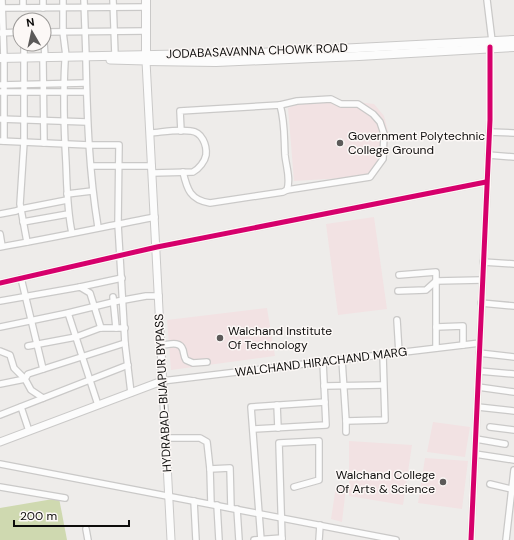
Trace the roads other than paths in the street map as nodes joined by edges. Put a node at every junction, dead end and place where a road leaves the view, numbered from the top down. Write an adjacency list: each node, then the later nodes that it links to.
1 (2, 0): 10 (street)
2 (23, 0): 11 (street)
3 (43, 0): 12 (street)
4 (63, 0): 13 (street)
5 (84, 0): 14 (street)
6 (113, 0): 9 (street)
7 (487, 0): 23 (street)
8 (146, 4): 9 (street); 16 (highway)
9 (113, 7): 14 (street); 15 (street)
10 (1, 8): 11 (street); 21 (street)
11 (23, 8): 12 (street)
12 (43, 8): 13 (street)
13 (63, 8): 14 (street); 19 (street)
14 (84, 8): 20 (street)
15 (114, 31): 16 (street); 20 (street); 30 (street)
16 (146, 31): 31 (highway)
17 (12, 32): 21 (street)
18 (52, 32): 19 (street)
19 (63, 32): 20 (street); 28 (street)
20 (85, 32): 29 (street)
21 (1, 33): 32 (street)
22 (514, 40): 23 (highway, JODABASAVANNA CHOWK ROAD)
23 (491, 44): 24 (highway); 31 (highway, JODABASAVANNA CHOWK ROAD); 51 (street)
24 (514, 47)
25 (24, 52): 33 (street)
26 (44, 52): 27 (street)
27 (44, 58): 28 (highway, JODABASAVANNA CHOWK ROAD); 33 (highway, JODABASAVANNA CHOWK ROAD); 36 (street)
28 (65, 58): 29 (highway, JODABASAVANNA CHOWK ROAD); 37 (street)
29 (86, 58): 30 (highway, JODABASAVANNA CHOWK ROAD); 34 (street)
30 (112, 58): 31 (highway, JODABASAVANNA CHOWK ROAD)
31 (146, 58): 52 (main road, HYDRABAD-BIJAPUR BYPASS)
32 (2, 59): 33 (highway, JODABASAVANNA CHOWK ROAD); 38 (street)
33 (24, 59): 35 (street)
34 (86, 82): 37 (street); 43 (street)
35 (25, 84): 36 (street); 38 (street); 40 (street)
36 (43, 84): 37 (street); 41 (street)
37 (64, 84): 42 (street)
38 (2, 85): 39 (street)
39 (2, 92): 40 (street); 45 (street)
40 (25, 92): 41 (street); 46 (street)
41 (43, 92): 42 (street); 47 (street)
42 (64, 92): 43 (street); 48 (street)
43 (86, 92): 49 (street)
44 (280, 105): 50 (street); 66 (street); 66 (street)
45 (2, 119): 46 (street); 54 (street)
46 (24, 120): 47 (street); 55 (street)
47 (44, 121): 48 (street); 56 (street)
48 (64, 122): 49 (street); 57 (street)
49 (87, 122): 58 (street)
50 (181, 131): 52 (street); 64 (street)
51 (489, 132): 53 (street); 59 (street)
52 (150, 133): 63 (main road, HYDRABAD-BIJAPUR BYPASS)
53 (514, 133)
54 (2, 141): 55 (street)
55 (24, 142): 56 (street); 69 (street)
56 (44, 143): 57 (street)
57 (65, 144): 58 (street); 68 (street)
58 (89, 145): 61 (street); 62 (street)
59 (488, 155): 60 (street); 65 (street)
60 (514, 157)
61 (90, 166): 62 (street); 67 (street)
62 (118, 166): 63 (street); 74 (street)
63 (152, 169): 64 (street); 72 (main road, HYDRABAD-BIJAPUR BYPASS)
64 (183, 172): 66 (street)
65 (486, 182): 80 (street); 82 (street)
66 (288, 190)
67 (92, 191): 68 (street); 75 (street)
68 (67, 197): 69 (street); 71 (street)
69 (21, 208): 70 (street); 73 (street)
70 (0, 214)
71 (68, 214): 73 (street); 76 (street)
72 (155, 217): 74 (street); 80 (main road, HYDRABAD-BIJAPUR BYPASS)
73 (23, 222): 78 (street)
74 (118, 224): 75 (street); 81 (street)
75 (98, 227): 76 (street)
76 (72, 233): 78 (street)
77 (0, 234): 79 (street)
78 (27, 242): 79 (street)
79 (1, 247)
80 (157, 247): 81 (street); 93 (main road, HYDRABAD-BIJAPUR BYPASS)
81 (120, 256): 85 (street); 86 (street)
82 (483, 262): 83 (street); 87 (street)
83 (514, 264)
84 (398, 275): 88 (street)
85 (21, 278): 89 (street); 92 (street)
86 (122, 278): 90 (street); 95 (street)
87 (482, 280): 88 (street); 97 (street)
88 (436, 281): 91 (street); 104 (street)
89 (0, 283)
90 (80, 287): 92 (street); 99 (street)
91 (398, 291)
92 (25, 296): 96 (street); 101 (street)
93 (159, 296): 95 (street); 112 (main road, HYDRABAD-BIJAPUR BYPASS)
94 (113, 299): 95 (street); 99 (street); 106 (street)
95 (123, 300): 107 (street)
96 (0, 301)
97 (481, 303): 98 (street); 110 (street)
98 (514, 306)
99 (95, 307): 100 (street); 105 (street)
100 (68, 313): 101 (street); 108 (street)
101 (31, 320): 103 (street); 111 (street)
102 (397, 320): 117 (street)
103 (0, 327)
104 (436, 327): 113 (street); 115 (street)
105 (101, 328): 106 (street); 108 (street)
106 (116, 328): 107 (street)
107 (125, 328): 109 (street)
108 (76, 337): 111 (street); 120 (street)
109 (125, 343): 120 (street); 125 (street)
110 (480, 343): 113 (street, WALCHAND HIRACHAND MARG); 118 (street)
111 (37, 344): 114 (street); 126 (street)
112 (161, 345): 123 (street); 131 (main road, HYDRABAD-BIJAPUR BYPASS)
113 (463, 345): 115 (street, WALCHAND HIRACHAND MARG)
114 (28, 346)
115 (436, 348): 117 (street, WALCHAND HIRACHAND MARG)
116 (0, 351): 129 (street)
117 (399, 353): 119 (street, WALCHAND HIRACHAND MARG)
118 (479, 353): 121 (street); 127 (street)
119 (382, 355): 122 (street, WALCHAND HIRACHAND MARG); 133 (street)
120 (82, 357): 126 (street); 130 (street)
121 (514, 357)
122 (342, 360): 124 (street, WALCHAND HIRACHAND MARG); 135 (street)
123 (207, 362)
124 (323, 362): 131 (street, WALCHAND HIRACHAND MARG); 134 (street)
125 (128, 365): 130 (street); 138 (street)
126 (43, 369): 129 (street)
127 (479, 371): 128 (street); 136 (street)
128 (514, 374)
129 (25, 379): 132 (street); 139 (street)
130 (90, 380): 139 (street); 141 (street)
131 (162, 381): 138 (main road); 154 (main road, HYDRABAD-BIJAPUR BYPASS)
132 (0, 384)
133 (384, 385): 135 (street); 147 (street)
134 (324, 386): 135 (street); 140 (street)
135 (344, 386): 147 (street)
136 (478, 387): 137 (street); 144 (street)
137 (514, 392)
138 (131, 393): 141 (main road)
139 (43, 398): 143 (street)
140 (325, 402): 142 (street); 149 (street)
141 (98, 405): 152 (main road)
142 (277, 405): 149 (street); 150 (street)
143 (21, 407): 146 (street); 152 (street)
144 (478, 407): 145 (street); 155 (street)
145 (514, 411)
146 (0, 415)
147 (346, 421): 153 (street)
148 (490, 427): 151 (street)
149 (278, 428): 150 (street)
150 (253, 429): 172 (street)
151 (514, 430)
152 (28, 432): 156 (main road)
153 (346, 432)
154 (166, 438): 161 (street); 167 (main road, HYDRABAD-BIJAPUR BYPASS)
155 (476, 439): 157 (street); 158 (street)
156 (0, 442)
157 (505, 444)
158 (475, 454): 159 (street); 187 (street)
159 (514, 460)
160 (0, 464): 167 (street)
161 (210, 469): 170 (street); 171 (street)
162 (514, 473): 166 (street)
163 (490, 484): 166 (street)
164 (0, 487): 168 (street)
165 (294, 487): 174 (street)
166 (511, 489): 173 (street)
167 (169, 496): 169 (street); 179 (main road, HYDRABAD-BIJAPUR BYPASS)
168 (65, 498)
169 (194, 501): 170 (street); 180 (street)
170 (214, 505): 171 (street); 181 (street)
171 (234, 509): 172 (street); 182 (street)
172 (260, 514): 174 (street); 184 (street)
173 (511, 517): 188 (street)
174 (281, 518): 175 (street); 177 (street)
175 (320, 525): 185 (street); 186 (street)
176 (86, 529): 178 (street)
177 (282, 539): 184 (street)
178 (88, 540)
179 (171, 540)
180 (196, 540)
181 (219, 540)
182 (239, 540)
183 (254, 540): 184 (street)
184 (261, 540)
185 (319, 540)
186 (396, 540)
187 (471, 540)
188 (506, 540)

